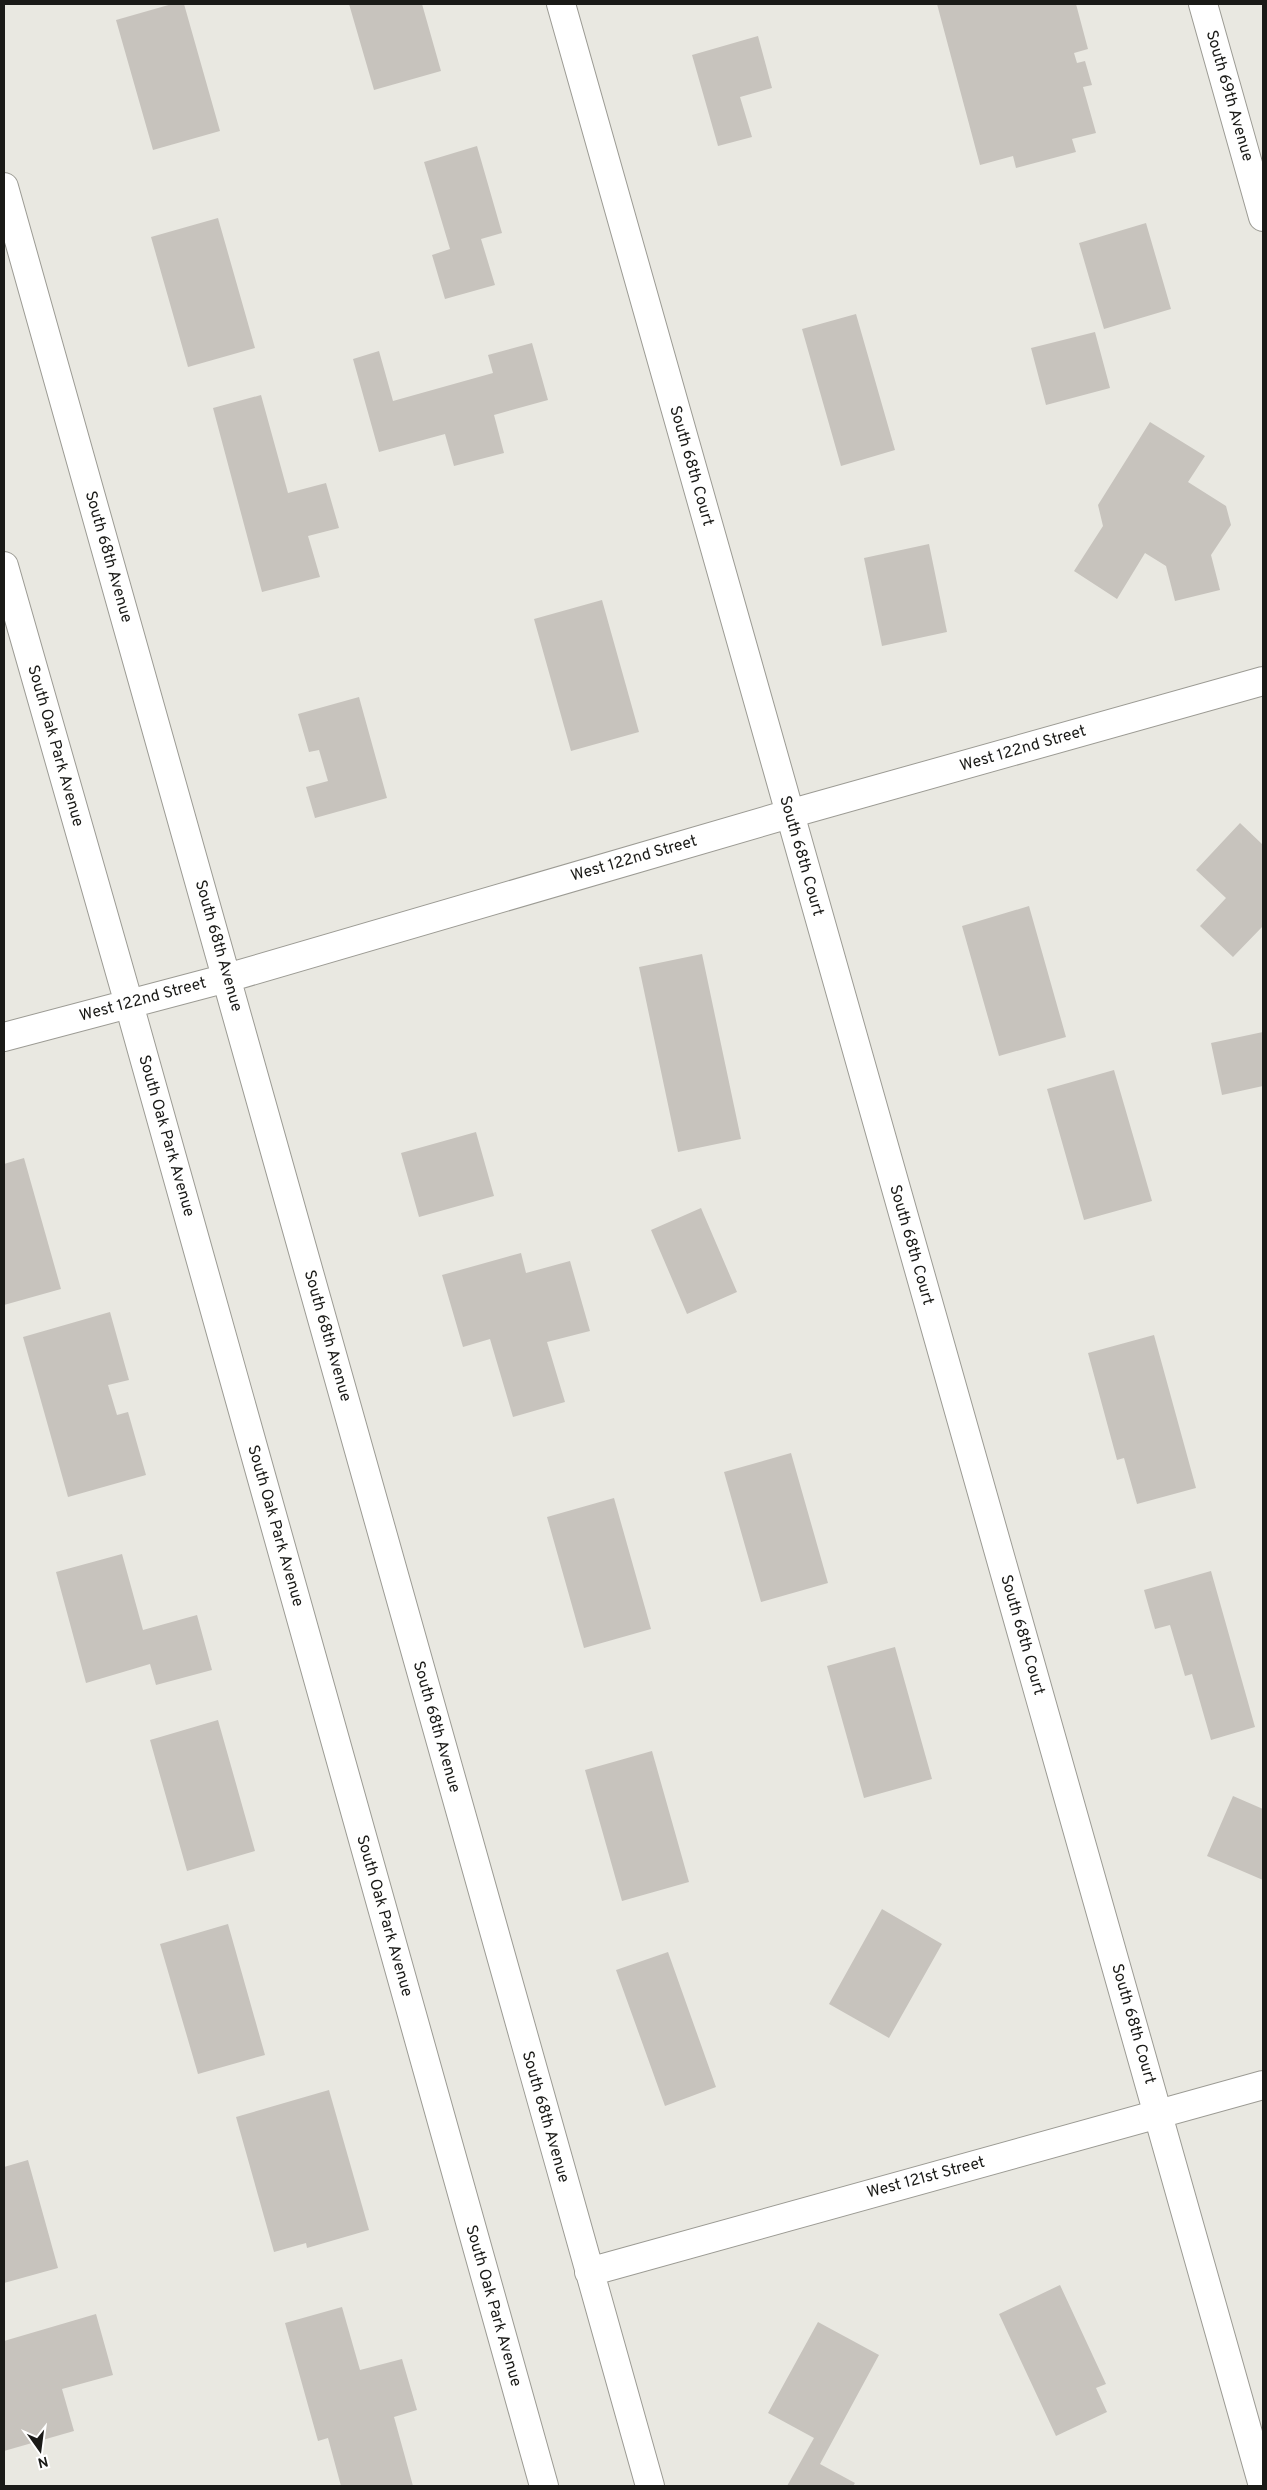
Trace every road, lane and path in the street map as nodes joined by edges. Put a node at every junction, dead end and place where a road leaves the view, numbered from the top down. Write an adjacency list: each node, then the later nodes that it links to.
1 (560, 4): 7 (street, South 68th Court)
2 (1203, 4): 4 (street, South 69th Avenue)
3 (4, 187): 8 (street, South 68th Avenue)
4 (1263, 217)
5 (4, 566): 9 (street, South Oak Park Avenue)
6 (1263, 681): 7 (street, West 122nd Street)
7 (789, 814): 8 (street, West 122nd Street); 12 (street, South 68th Court)
8 (227, 978): 9 (street, West 122nd Street); 13 (street, South 68th Avenue)
9 (129, 1004): 10 (street, West 122nd Street); 14 (street, South Oak Park Avenue)
10 (4, 1037)
11 (1263, 2085): 12 (street, West 121st Street)
12 (1158, 2114): 13 (street, West 121st Street); 16 (street, South 68th Court)
13 (588, 2272): 15 (street, South 68th Avenue)
14 (544, 2486)
15 (650, 2486)
16 (1263, 2486)

